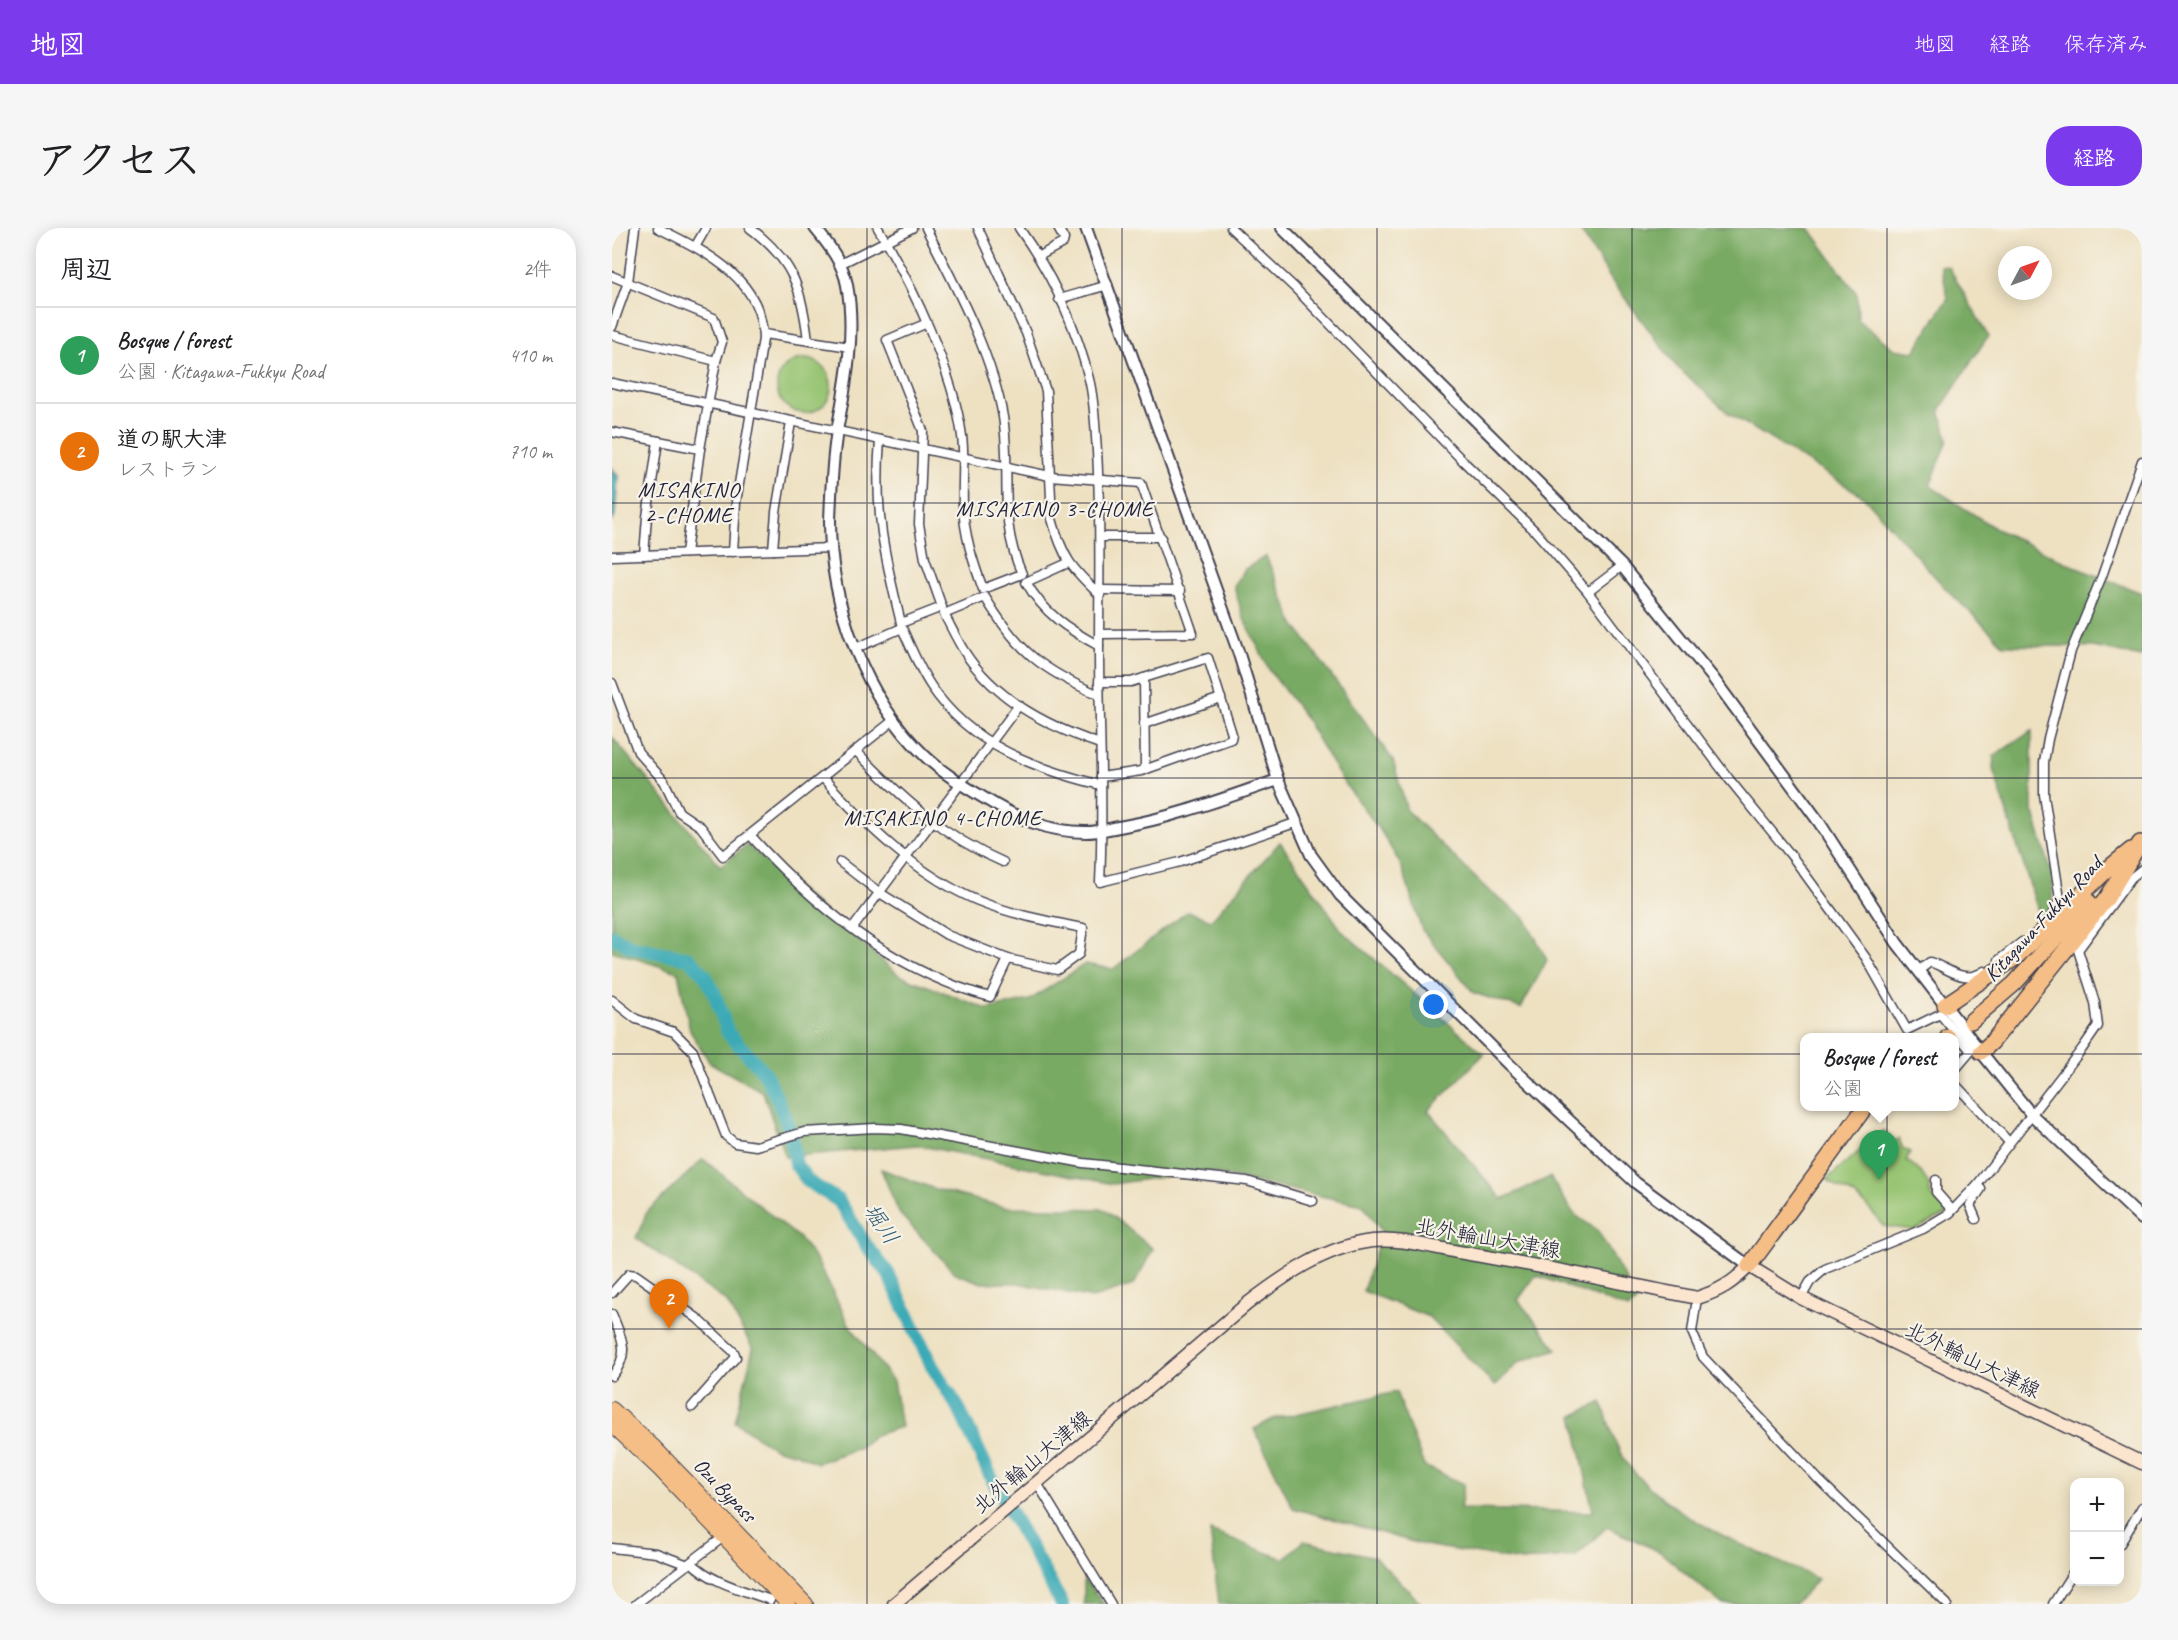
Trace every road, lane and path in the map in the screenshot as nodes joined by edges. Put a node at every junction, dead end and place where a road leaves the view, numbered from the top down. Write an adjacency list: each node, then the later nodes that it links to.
1 (635, 228): 20 (street)
2 (658, 228): 16 (street)
3 (706, 228): 16 (street)
4 (750, 228): 27 (street)
5 (814, 228): 18 (street)
6 (878, 228): 15 (street)
7 (912, 228): 15 (street)
8 (926, 228): 42 (street)
9 (978, 228): 43 (street)
10 (1019, 228): 17 (street)
11 (1058, 228): 17 (street)
12 (1086, 228): 21 (street)
13 (1231, 228): 57 (street)
14 (1282, 228): 54 (street)
15 (886, 240): 18 (street); 23 (street)
16 (695, 247): 25 (street)
17 (1039, 256): 22 (street)
18 (840, 264): 28 (street)
19 (612, 276): 20 (street)
20 (628, 282): 24 (street); 29 (street)
21 (1108, 285): 22 (street); 78 (street)
22 (1059, 298): 44 (street)
23 (925, 324): 38 (street); 40 (street)
24 (612, 327)
25 (764, 334): 27 (street); 32 (street)
26 (612, 335): 29 (street)
27 (808, 340): 28 (street)
28 (850, 347): 34 (street)
29 (716, 361): 31 (street)
30 (612, 383): 31 (street)
31 (709, 404): 32 (street); 39 (street)
32 (751, 413): 33 (street); 49 (street)
33 (791, 422): 34 (street); 48 (street)
34 (837, 431): 36 (street); 47 (street)
35 (612, 432): 37 (street)
36 (880, 440): 38 (street); 61 (street)
37 (658, 441): 39 (street); 51 (street)
38 (923, 447): 40 (street); 60 (street)
39 (700, 449): 50 (street)
40 (963, 458): 42 (street); 58 (street)
41 (2142, 461): 93 (street)
42 (1005, 467): 43 (street); 55 (street)
43 (1050, 476): 44 (street); 53 (street)
44 (1099, 480): 45 (street); 46 (street)
45 (1101, 537): 46 (street); 59 (street)
46 (1161, 537): 56 (street)
47 (832, 548): 48 (street); 64 (street)
48 (773, 550): 49 (street)
49 (733, 552): 50 (street)
50 (686, 553): 51 (street)
51 (644, 555): 52 (street)
52 (612, 556)
53 (1068, 563): 55 (street); 59 (street)
54 (1622, 566): 57 (street); 93 (street)
55 (1024, 578): 58 (street); 63 (street)
56 (1180, 591): 59 (street); 62 (street)
57 (1588, 592): 97 (street)
58 (984, 593): 60 (street); 68 (street)
59 (1100, 593): 62 (street)
60 (943, 610): 61 (street); 70 (street)
61 (902, 625): 64 (street); 73 (street)
62 (1100, 634): 63 (street)
63 (1099, 646): 66 (street)
64 (856, 648): 71 (street)
65 (1144, 678): 66 (street); 69 (street); 72 (street)
66 (1099, 682): 68 (street)
67 (612, 683): 84 (street)
68 (1099, 695): 74 (street)
69 (1221, 698): 72 (street); 76 (street)
70 (1019, 705): 73 (street); 74 (street)
71 (894, 720): 75 (street); 80 (street)
72 (1144, 724): 76 (street)
73 (990, 743): 79 (street); 80 (street)
74 (1100, 744): 79 (street)
75 (856, 751): 77 (street); 81 (street)
76 (1145, 770): 79 (street)
77 (823, 777): 84 (street); 86 (street)
78 (1278, 780): 82 (street); 83 (street)
79 (1101, 781): 83 (street)
80 (960, 783): 81 (street); 83 (street)
81 (932, 822): 86 (street); 88 (street)
82 (1295, 823): 83 (street); 111 (street)
83 (1102, 830)
84 (751, 836): 91 (street)
85 (2141, 842): 95 (highway); 96 (highway, Kitagawa-Fukkyu Road); 99 (highway)
86 (907, 856): 90 (street); 92 (street)
87 (840, 862): 90 (street)
88 (1003, 862)
89 (2142, 869): 103 (street)
90 (880, 893): 91 (street); 92 (street)
91 (853, 928): 92 (street)
92 (1008, 960)
93 (1918, 971): 95 (street)
94 (612, 1000): 107 (street)
95 (1945, 1005): 99 (street)
96 (1971, 1021)
97 (1956, 1033)
98 (1959, 1037): 100 (street)
99 (1981, 1052): 103 (street)
100 (1959, 1065)
101 (1959, 1088): 104 (street)
102 (1863, 1111): 111 (highway)
103 (2031, 1114): 104 (street); 110 (street)
104 (2009, 1142): 106 (street)
105 (1936, 1180): 108 (street)
106 (1977, 1185): 108 (street); 109 (street)
107 (1313, 1201)
108 (1952, 1210): 114 (street)
109 (1976, 1219)
110 (2142, 1219)
111 (1749, 1266): 113 (main road); 114 (main road, 北外輪山大津線)
112 (612, 1293): 117 (street)
113 (1697, 1298): 121 (main road, 北外輪山大津線); 134 (street)
114 (1801, 1298): 120 (main road, 北外輪山大津線)
115 (612, 1314): 116 (street)
116 (612, 1376)
117 (692, 1407)
118 (612, 1409): 123 (highway, Ozu Bypass)
119 (612, 1425): 123 (highway, Ozu Bypass)
120 (2142, 1463)
121 (1037, 1483): 132 (main road, 北外輪山大津線); 133 (street)
122 (2142, 1507): 124 (street)
123 (729, 1533): 126 (street); 130 (highway, Ozu Bypass); 131 (highway, Ozu Bypass)
124 (2124, 1537)
125 (612, 1548): 126 (street)
126 (689, 1564): 128 (street); 129 (street)
127 (2070, 1577): 135 (street)
128 (770, 1600)
129 (636, 1604)
130 (789, 1604)
131 (806, 1604)
132 (894, 1604)
133 (1111, 1604)
134 (1947, 1604)
135 (2053, 1604)

